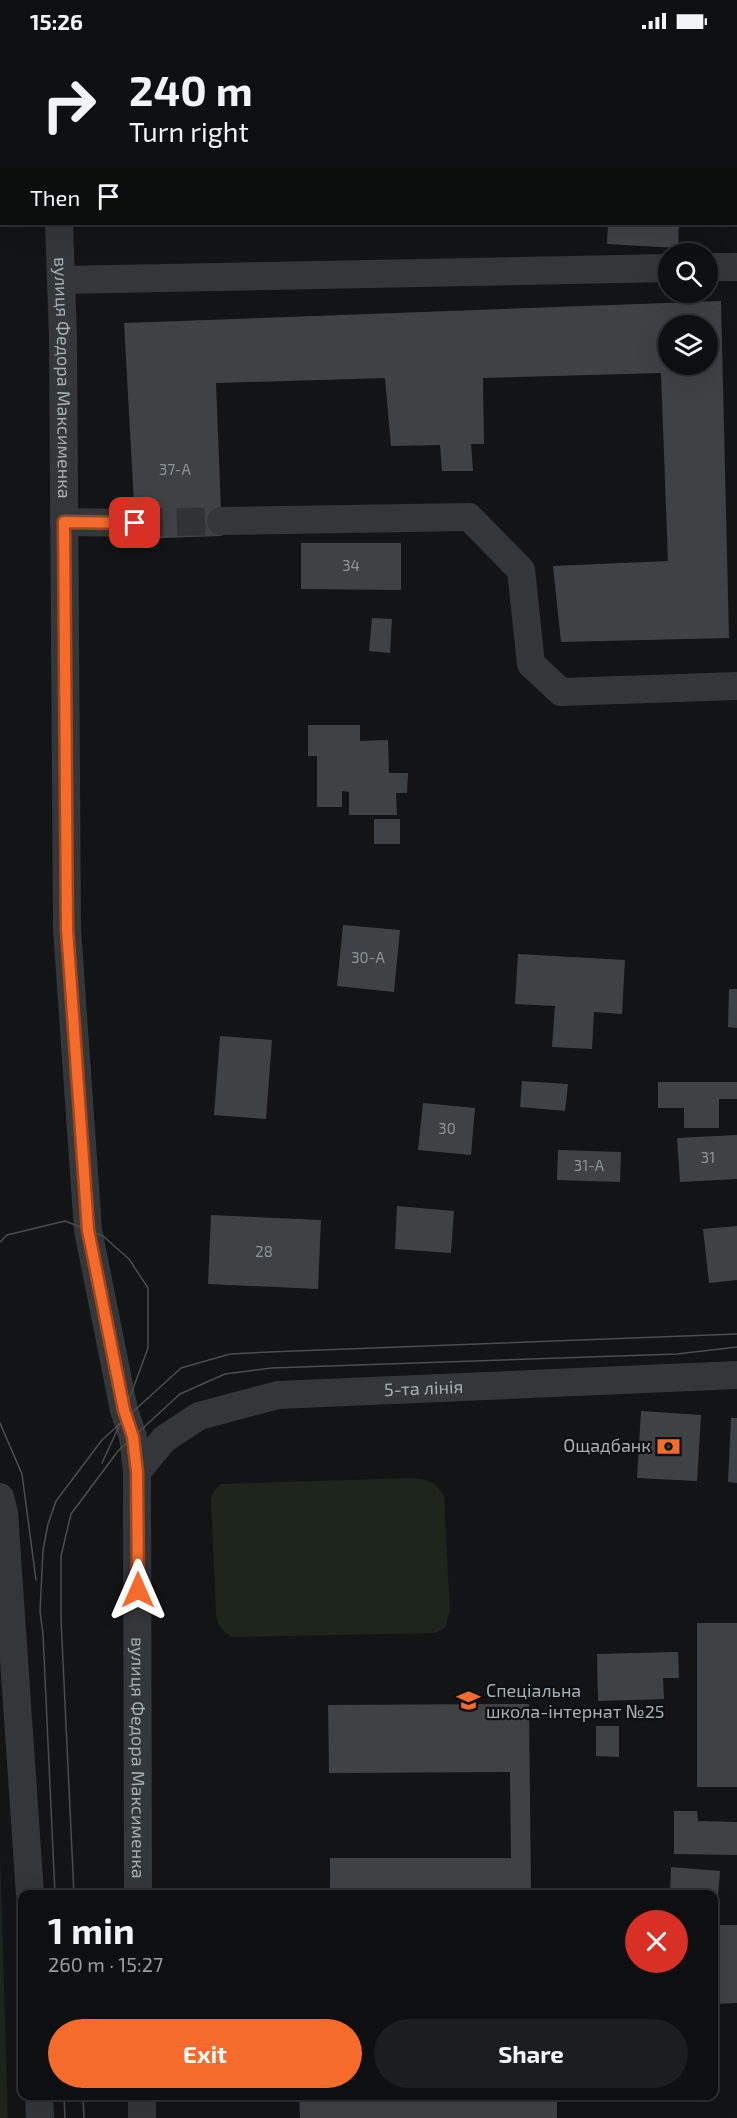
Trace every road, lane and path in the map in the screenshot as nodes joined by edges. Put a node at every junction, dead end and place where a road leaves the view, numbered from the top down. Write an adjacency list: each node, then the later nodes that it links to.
1 (59, 225): 5 (street, вулиця Федора Максименка)
2 (718, 267): 3 (street)
3 (737, 267)
4 (658, 268): 5 (street)
5 (61, 280): 7 (street, вулиця Федора Максименка)
6 (221, 521): 9 (street)
7 (64, 522): 8 (street); 11 (street, вулиця Федора Максименка)
8 (135, 523)
9 (737, 686)
10 (737, 1375): 11 (street, 5-та лінія)
11 (137, 1472): 14 (street, вулиця Федора Максименка)
12 (0, 1497): 13 (street)
13 (30, 1890)
14 (138, 1890)
15 (39, 2100): 17 (street)
16 (142, 2100): 18 (street)
17 (40, 2118)
18 (142, 2118)

